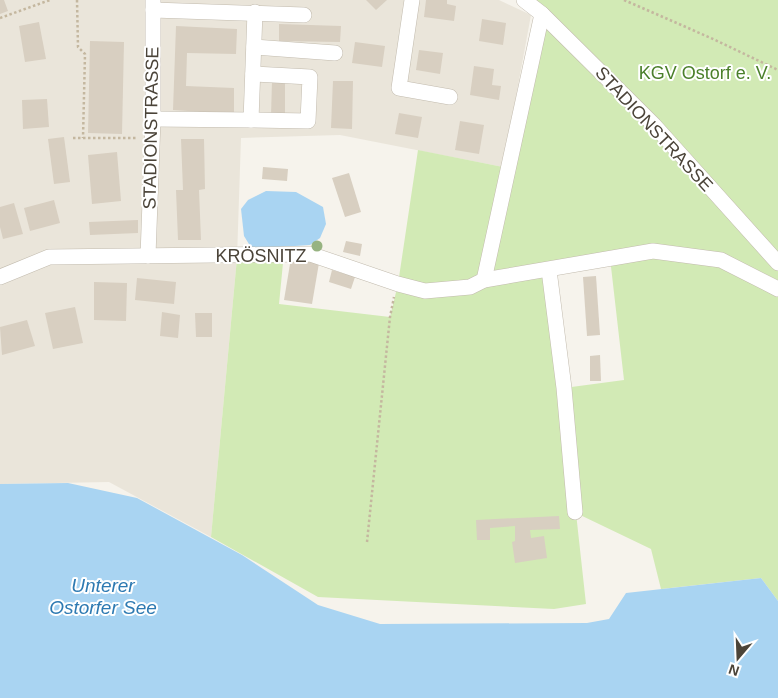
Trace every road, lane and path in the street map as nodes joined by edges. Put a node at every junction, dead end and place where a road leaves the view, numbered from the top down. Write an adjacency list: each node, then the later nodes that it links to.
1 (50, 0): 10 (path)
2 (77, 0): 19 (path)
3 (412, 0): 15 (street)
4 (524, 0): 8 (street, STADIONSTRASSE)
5 (624, 0): 13 (path)
6 (153, 5): 7 (street); 16 (street, STADIONSTRASSE)
7 (255, 12): 9 (street); 11 (street)
8 (542, 14): 22 (street, STADIONSTRASSE); 25 (street)
9 (304, 15)
10 (0, 18)
11 (254, 47): 12 (street); 14 (street)
12 (335, 53)
13 (778, 70)
14 (253, 74): 17 (street); 17 (street)
15 (450, 97)
16 (153, 119): 17 (street); 20 (street, STADIONSTRASSE)
17 (251, 120)
18 (73, 138): 19 (path)
19 (83, 138): 20 (path)
20 (152, 138): 21 (street, STADIONSTRASSE)
21 (148, 256): 24 (street, KRÖSNITZ); 26 (street, KRÖSNITZ)
22 (778, 263)
23 (549, 270): 25 (street, KRÖSNITZ); 27 (street, KRÖSNITZ); 28 (street)
24 (0, 277)
25 (484, 280): 26 (street, KRÖSNITZ)
26 (398, 284): 29 (path)
27 (778, 288)
28 (575, 512)
29 (367, 542)

